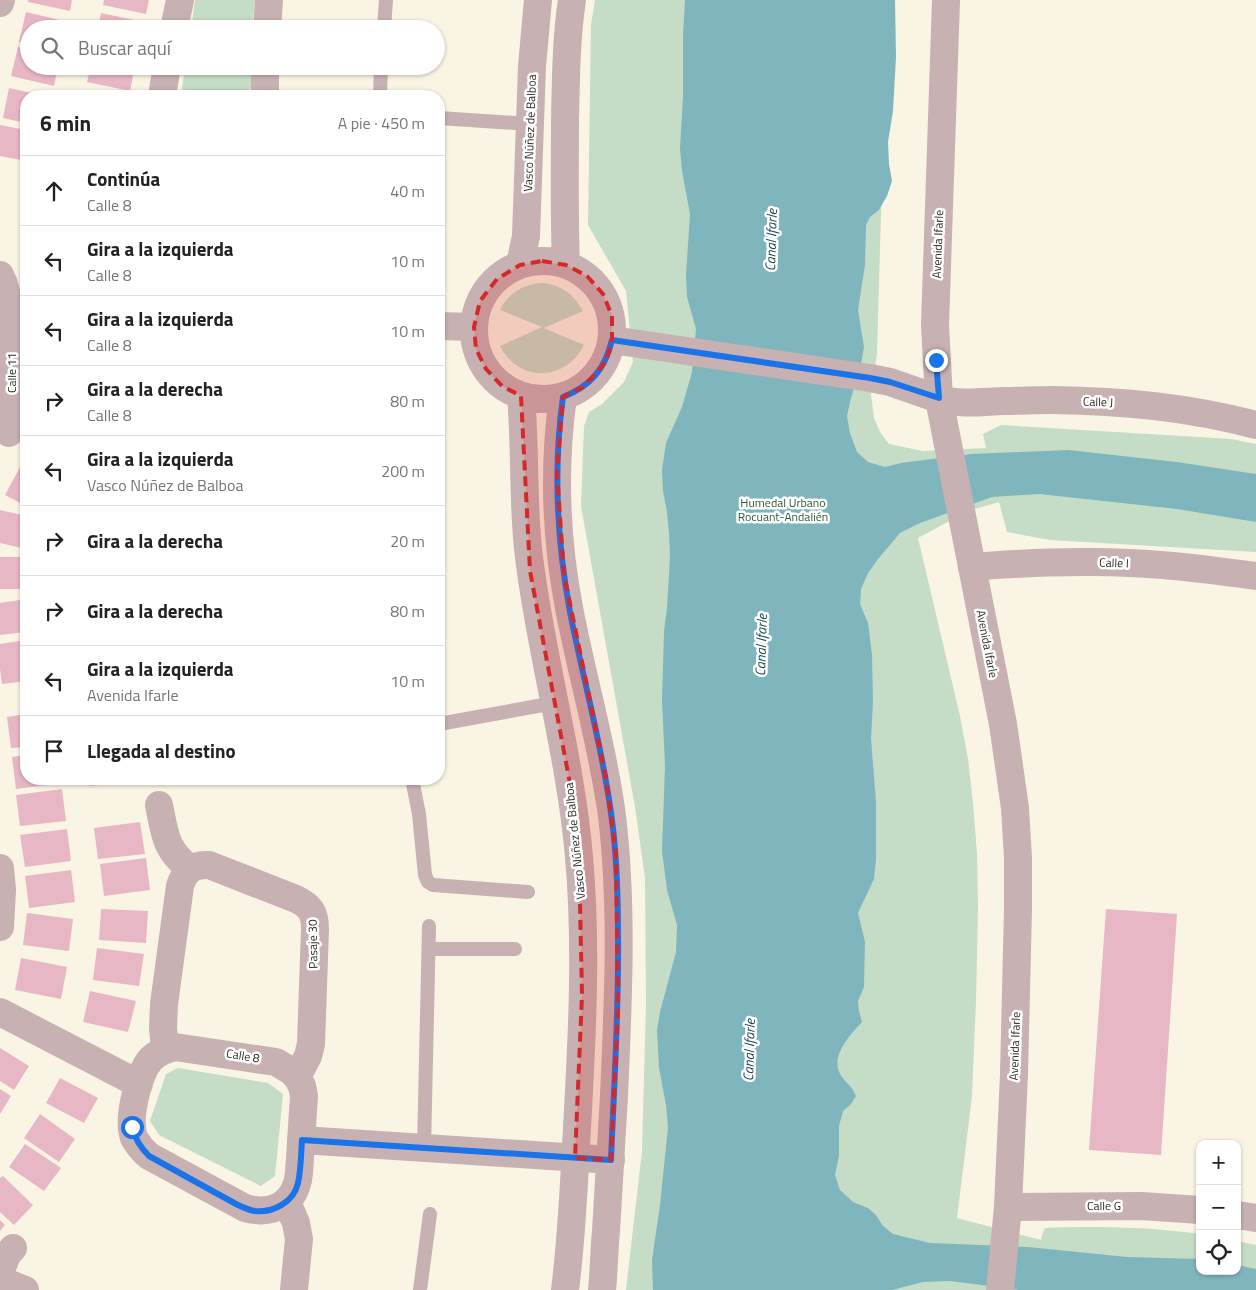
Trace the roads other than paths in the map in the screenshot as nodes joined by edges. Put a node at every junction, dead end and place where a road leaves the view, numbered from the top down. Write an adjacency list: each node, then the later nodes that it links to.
1 (180, 0): 7 (street)
2 (269, 0): 8 (street)
3 (386, 0): 9 (lane)
4 (538, 0): 17 (street, Vasco Núñez de Balboa)
5 (572, 0): 19 (street)
6 (946, 0): 26 (street, Avenida Ifarle)
7 (176, 20)
8 (268, 20)
9 (385, 20)
10 (166, 75): 13 (street)
11 (265, 75): 14 (street)
12 (381, 75): 15 (lane)
13 (163, 90)
14 (265, 90)
15 (380, 90)
16 (445, 118): 17 (lane)
17 (530, 124): 18 (street, Vasco Núñez de Balboa)
18 (520, 265): 19 (street); 22 (street)
19 (566, 265): 23 (street)
20 (10, 286): 29 (street, Calle 11)
21 (445, 326): 22 (street)
22 (474, 327): 24 (street)
23 (612, 340): 25 (street); 26 (street, Calle J)
24 (522, 396): 25 (street); 32 (street, Vasco Núñez de Balboa)
25 (563, 397): 50 (street)
26 (939, 398): 28 (street, Calle J); 30 (street, Avenida Ifarle)
27 (20, 418): 29 (street)
28 (1256, 425)
29 (4, 441)
30 (972, 567): 31 (street, Calle I); 55 (street, Avenida Ifarle)
31 (1256, 576)
32 (554, 703): 33 (lane); 49 (street, Vasco Núñez de Balboa)
33 (445, 723)
34 (413, 785): 38 (lane)
35 (159, 806): 37 (street)
36 (0, 868): 40 (street)
37 (190, 869): 44 (street); 45 (street, Pasaje 30)
38 (528, 892)
39 (429, 926): 41 (lane)
40 (0, 928)
41 (428, 949): 42 (lane); 48 (lane)
42 (515, 949)
43 (0, 1012): 46 (street)
44 (165, 1049): 45 (street, Calle 8); 46 (street)
45 (297, 1077): 47 (street)
46 (139, 1084): 51 (street)
47 (302, 1140): 48 (street); 51 (street)
48 (424, 1148): 49 (street)
49 (575, 1158): 50 (street); 63 (street, Vasco Núñez de Balboa)
50 (611, 1160): 64 (street)
51 (287, 1202): 61 (street)
52 (1196, 1210): 55 (street, Calle G)
53 (430, 1214): 62 (lane)
54 (1241, 1216): 56 (street)
55 (1007, 1218): 65 (street, Avenida Ifarle)
56 (1256, 1218)
57 (14, 1248): 58 (street)
58 (0, 1273)
59 (0, 1284): 60 (street)
60 (25, 1290)
61 (294, 1290)
62 (420, 1290)
63 (565, 1290)
64 (602, 1290)
65 (1000, 1290)

